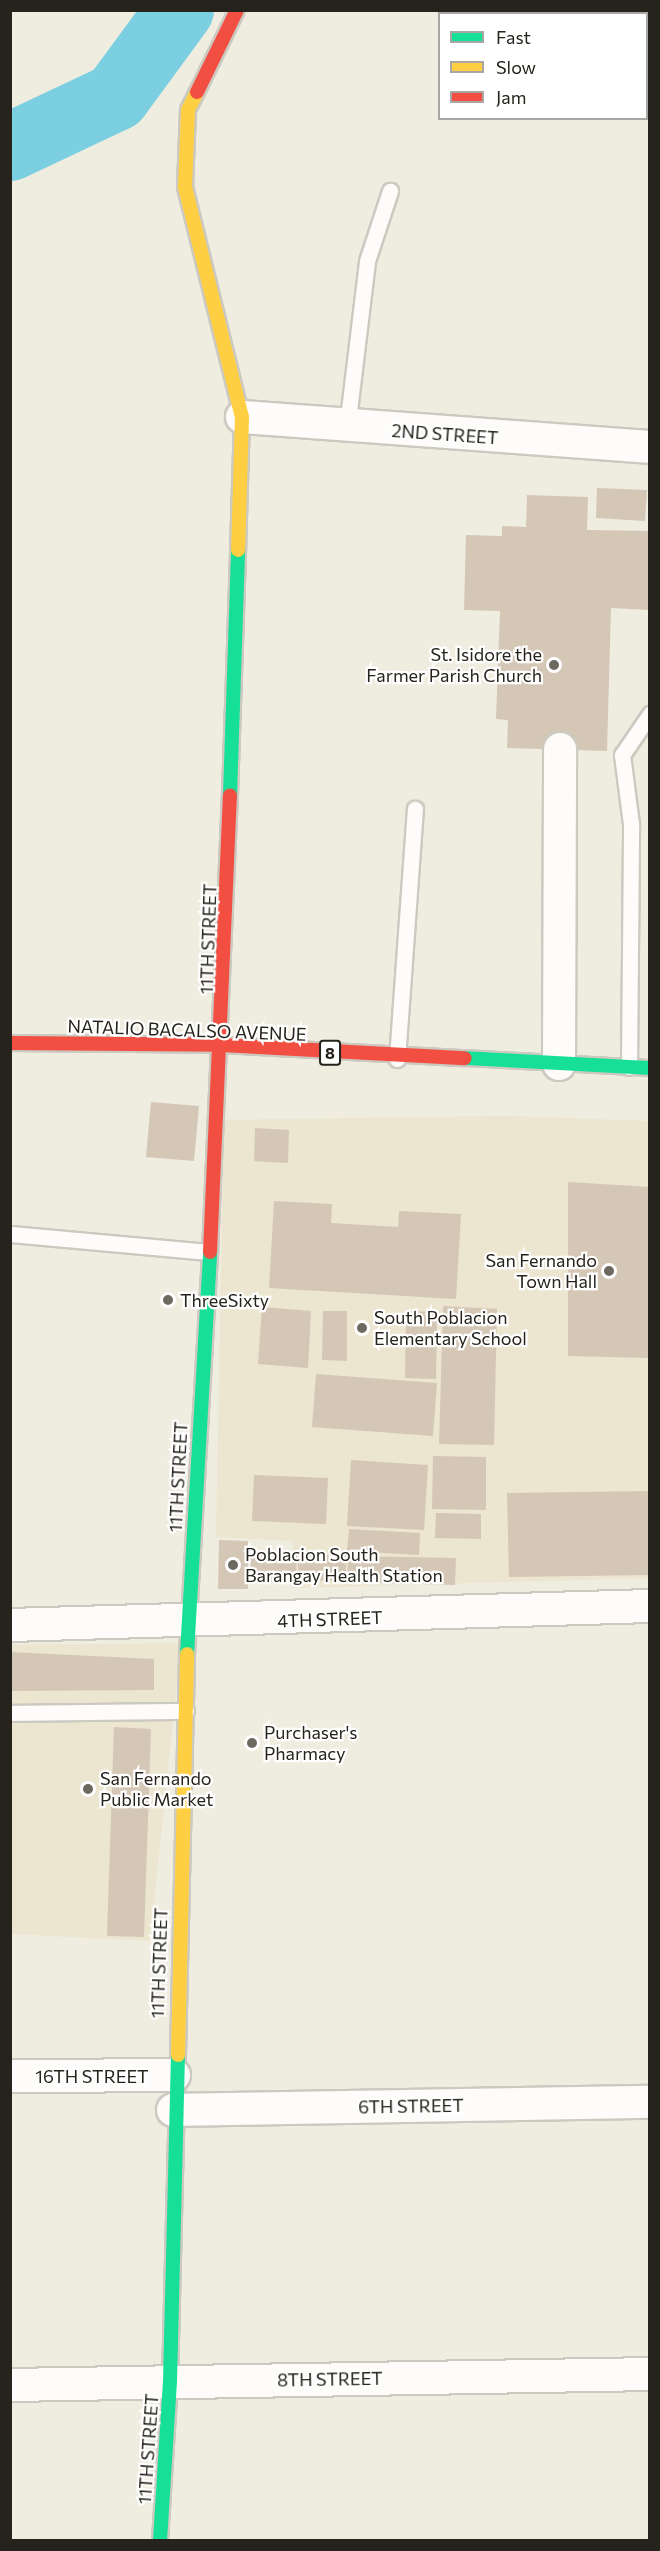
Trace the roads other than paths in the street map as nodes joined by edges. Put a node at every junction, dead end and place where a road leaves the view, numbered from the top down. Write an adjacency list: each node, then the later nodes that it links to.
1 (237, 10): 3 (main road, 11TH STREET)
2 (390, 191): 4 (lane)
3 (242, 417): 4 (street, 2ND STREET); 10 (main road, 11TH STREET)
4 (347, 427): 5 (street, 2ND STREET)
5 (650, 447)
6 (650, 714): 13 (lane)
7 (560, 749): 12 (street)
8 (415, 809): 11 (lane)
9 (10, 1043): 10 (main road, NATALIO BACALSO AVENUE / 8)
10 (222, 1045): 11 (main road, NATALIO BACALSO AVENUE / 8); 16 (main road, 11TH STREET)
11 (397, 1059): 12 (main road, NATALIO BACALSO AVENUE / 8)
12 (559, 1064): 13 (main road, NATALIO BACALSO AVENUE / 8)
13 (629, 1067): 14 (main road, NATALIO BACALSO AVENUE / 8)
14 (650, 1068)
15 (10, 1234): 16 (lane)
16 (209, 1252): 18 (main road, 11TH STREET)
17 (650, 1606): 18 (street, 4TH STREET)
18 (188, 1624): 19 (street, 4TH STREET); 20 (main road, 11TH STREET)
19 (10, 1625)
20 (186, 1711): 21 (lane); 22 (main road, 11TH STREET)
21 (10, 1713)
22 (174, 2075): 23 (street, 16TH STREET); 25 (main road, 11TH STREET)
23 (10, 2076)
24 (650, 2102): 25 (street, 6TH STREET)
25 (173, 2110): 27 (main road, 11TH STREET)
26 (650, 2374): 27 (street, 8TH STREET)
27 (170, 2382): 28 (street, 8TH STREET); 29 (main road, 11TH STREET)
28 (10, 2385)
29 (160, 2541)

